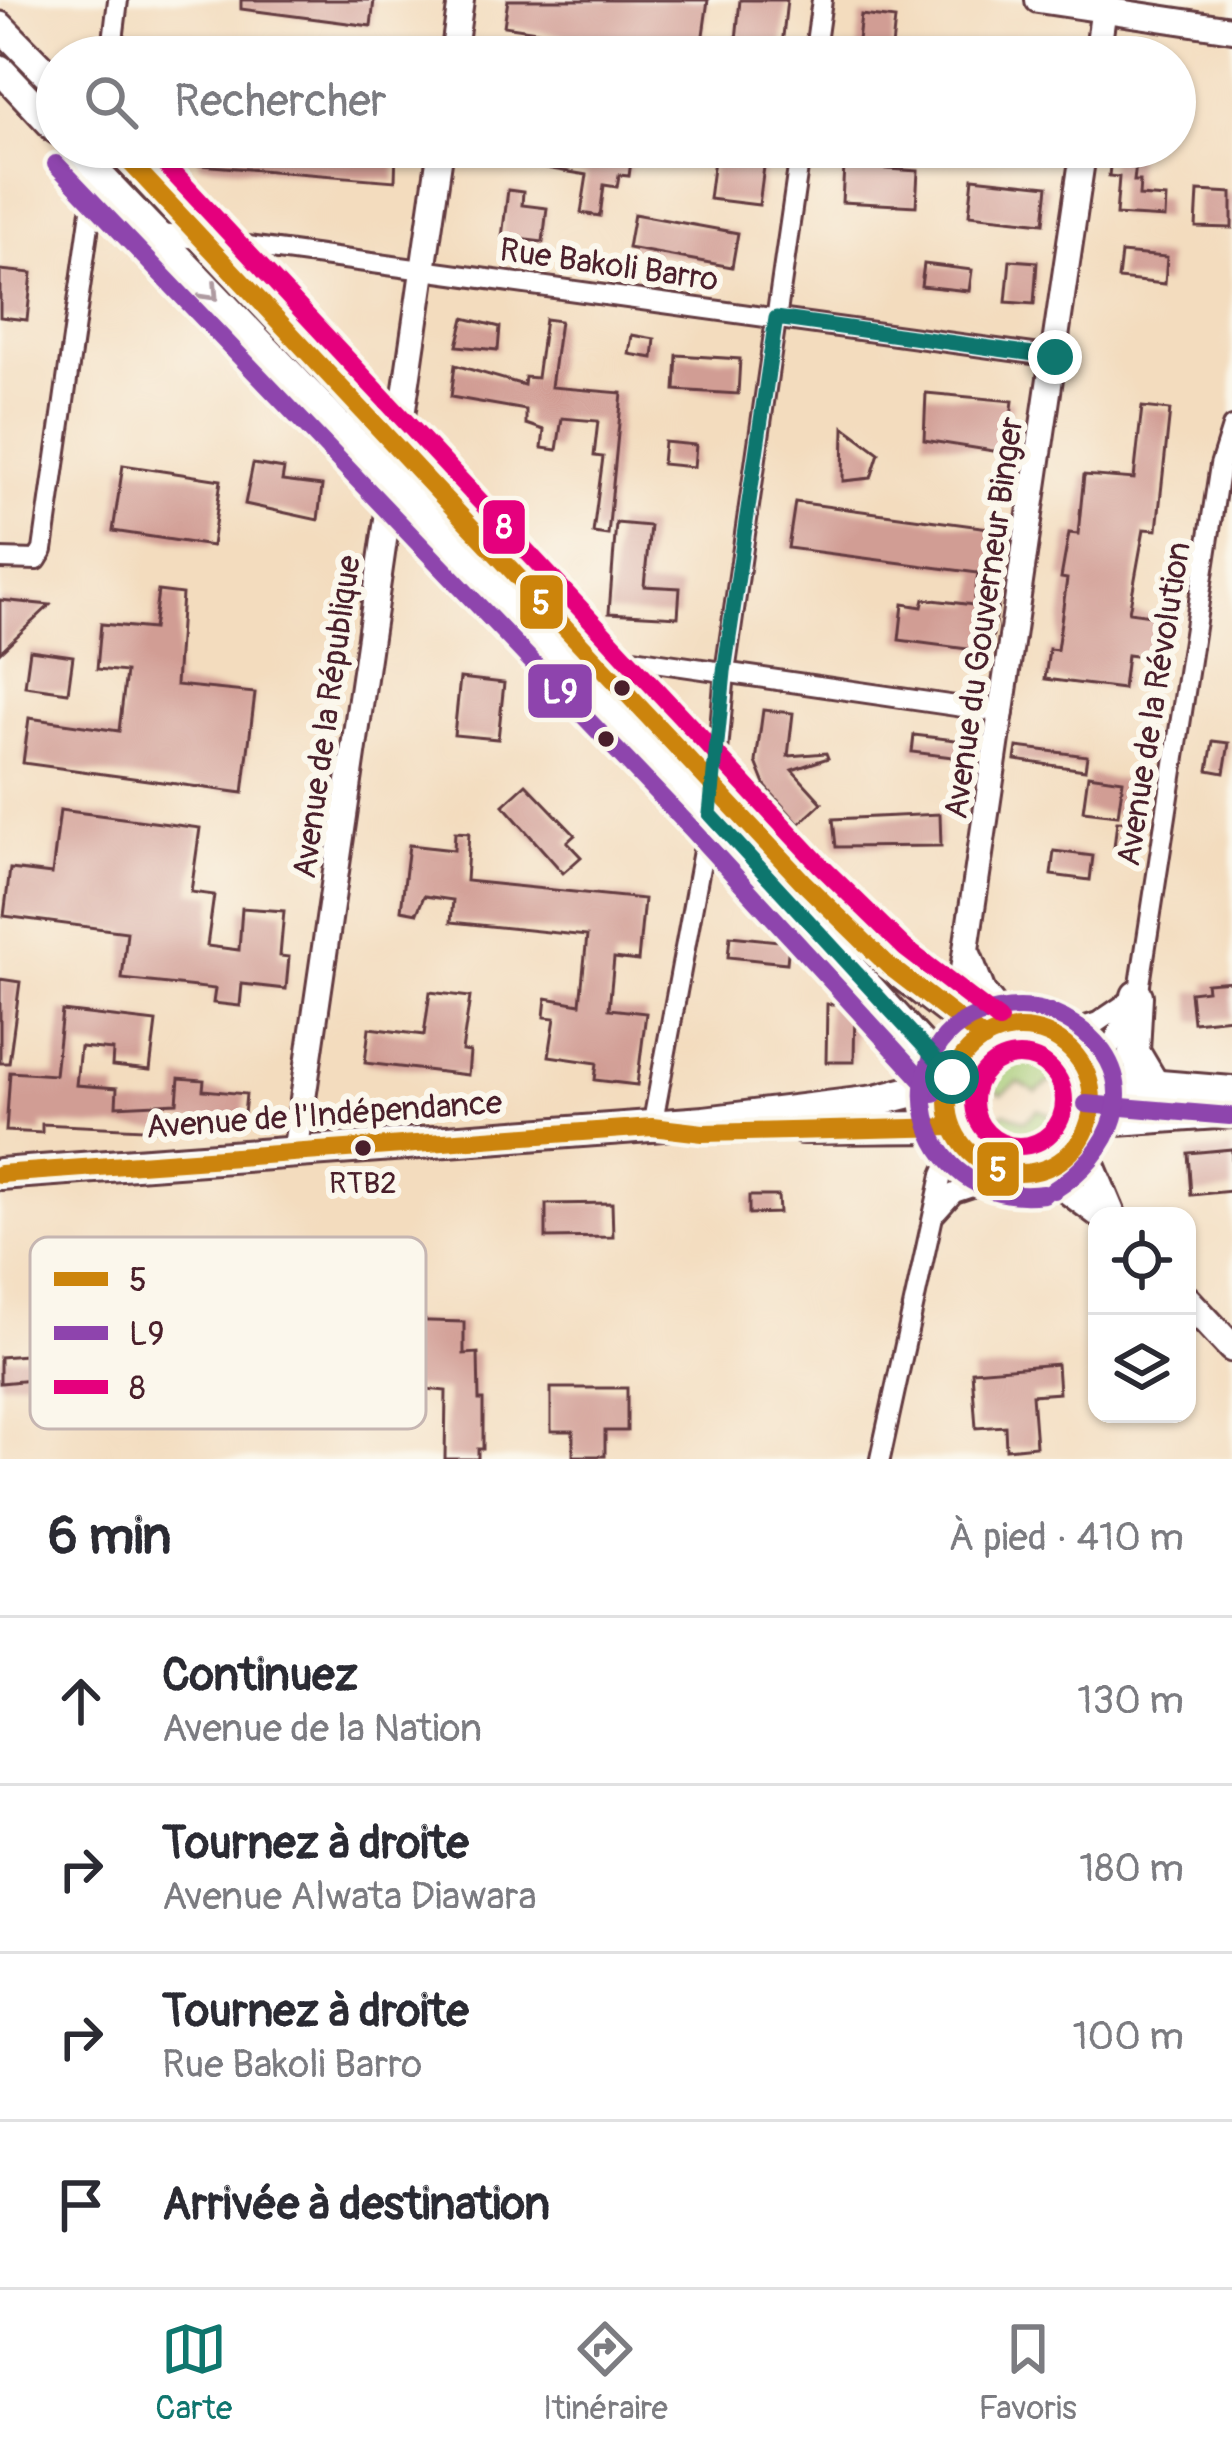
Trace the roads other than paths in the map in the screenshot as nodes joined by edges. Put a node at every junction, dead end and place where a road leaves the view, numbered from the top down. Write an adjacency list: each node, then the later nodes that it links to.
1 (118, 0): 8 (street)
2 (461, 0): 9 (street)
3 (822, 0): 10 (street)
4 (1038, 0): 5 (street)
5 (1105, 5): 7 (street); 11 (street)
6 (0, 26): 12 (main road)
7 (1232, 28)
8 (114, 36)
9 (456, 36)
10 (817, 36)
11 (1100, 36)
12 (36, 63)
13 (0, 69): 14 (main road)
14 (36, 108)
15 (97, 168): 29 (street)
16 (105, 168): 21 (main road)
17 (135, 168): 22 (main road)
18 (438, 168): 23 (street, Avenue de la République)
19 (798, 168): 24 (street)
20 (1081, 168): 25 (street, Avenue du Gouverneur Binger)
21 (154, 232): 22 (street, Rue Bakoli Barro); 28 (main road, one-way to 28)
22 (201, 239): 23 (street, Rue Bakoli Barro); 27 (main road)
23 (424, 270): 24 (street, Rue Bakoli Barro); 27 (street, Avenue de la République)
24 (776, 318): 25 (street, Rue Bakoli Barro); 32 (street)
25 (1055, 357): 33 (street, Avenue du Gouverneur Binger)
26 (1232, 427): 36 (street, Avenue de la Révolution)
27 (399, 455): 28 (street, Avenue de la République); 31 (main road)
28 (395, 484): 30 (main road); 47 (street, Avenue de la République)
29 (0, 559)
30 (551, 647): 31 (street); 34 (main road)
31 (582, 652): 32 (street); 34 (main road)
32 (724, 672): 33 (street); 34 (street)
33 (1004, 712): 35 (street, Avenue du Gouverneur Binger)
34 (713, 800): 37 (main road); 40 (main road); 44 (street)
35 (969, 956): 37 (street); 37 (street, Avenue du Gouverneur Binger)
36 (1138, 993): 38 (street); 39 (street, Avenue de la Révolution); 41 (highway)
37 (989, 1029): 38 (highway); 40 (highway)
38 (1052, 1037): 39 (highway)
39 (1088, 1078): 41 (highway); 45 (highway)
40 (944, 1081): 44 (highway, Avenue de l'Indépendance); 46 (highway)
41 (1153, 1084): 42 (highway)
42 (1232, 1092)
43 (1232, 1112): 45 (highway)
44 (652, 1126): 46 (highway, Avenue de l'Indépendance); 47 (highway, Avenue de l'Indépendance)
45 (1084, 1131): 48 (highway); 51 (main road)
46 (955, 1132): 48 (highway); 52 (street)
47 (295, 1154): 49 (highway, Avenue de l'Indépendance)
48 (1027, 1171): 50 (main road); 52 (street)
49 (0, 1174)
50 (1092, 1207)
51 (1105, 1207)
52 (929, 1227): 55 (street)
53 (1196, 1310): 54 (main road)
54 (1232, 1348)
55 (880, 1459)

